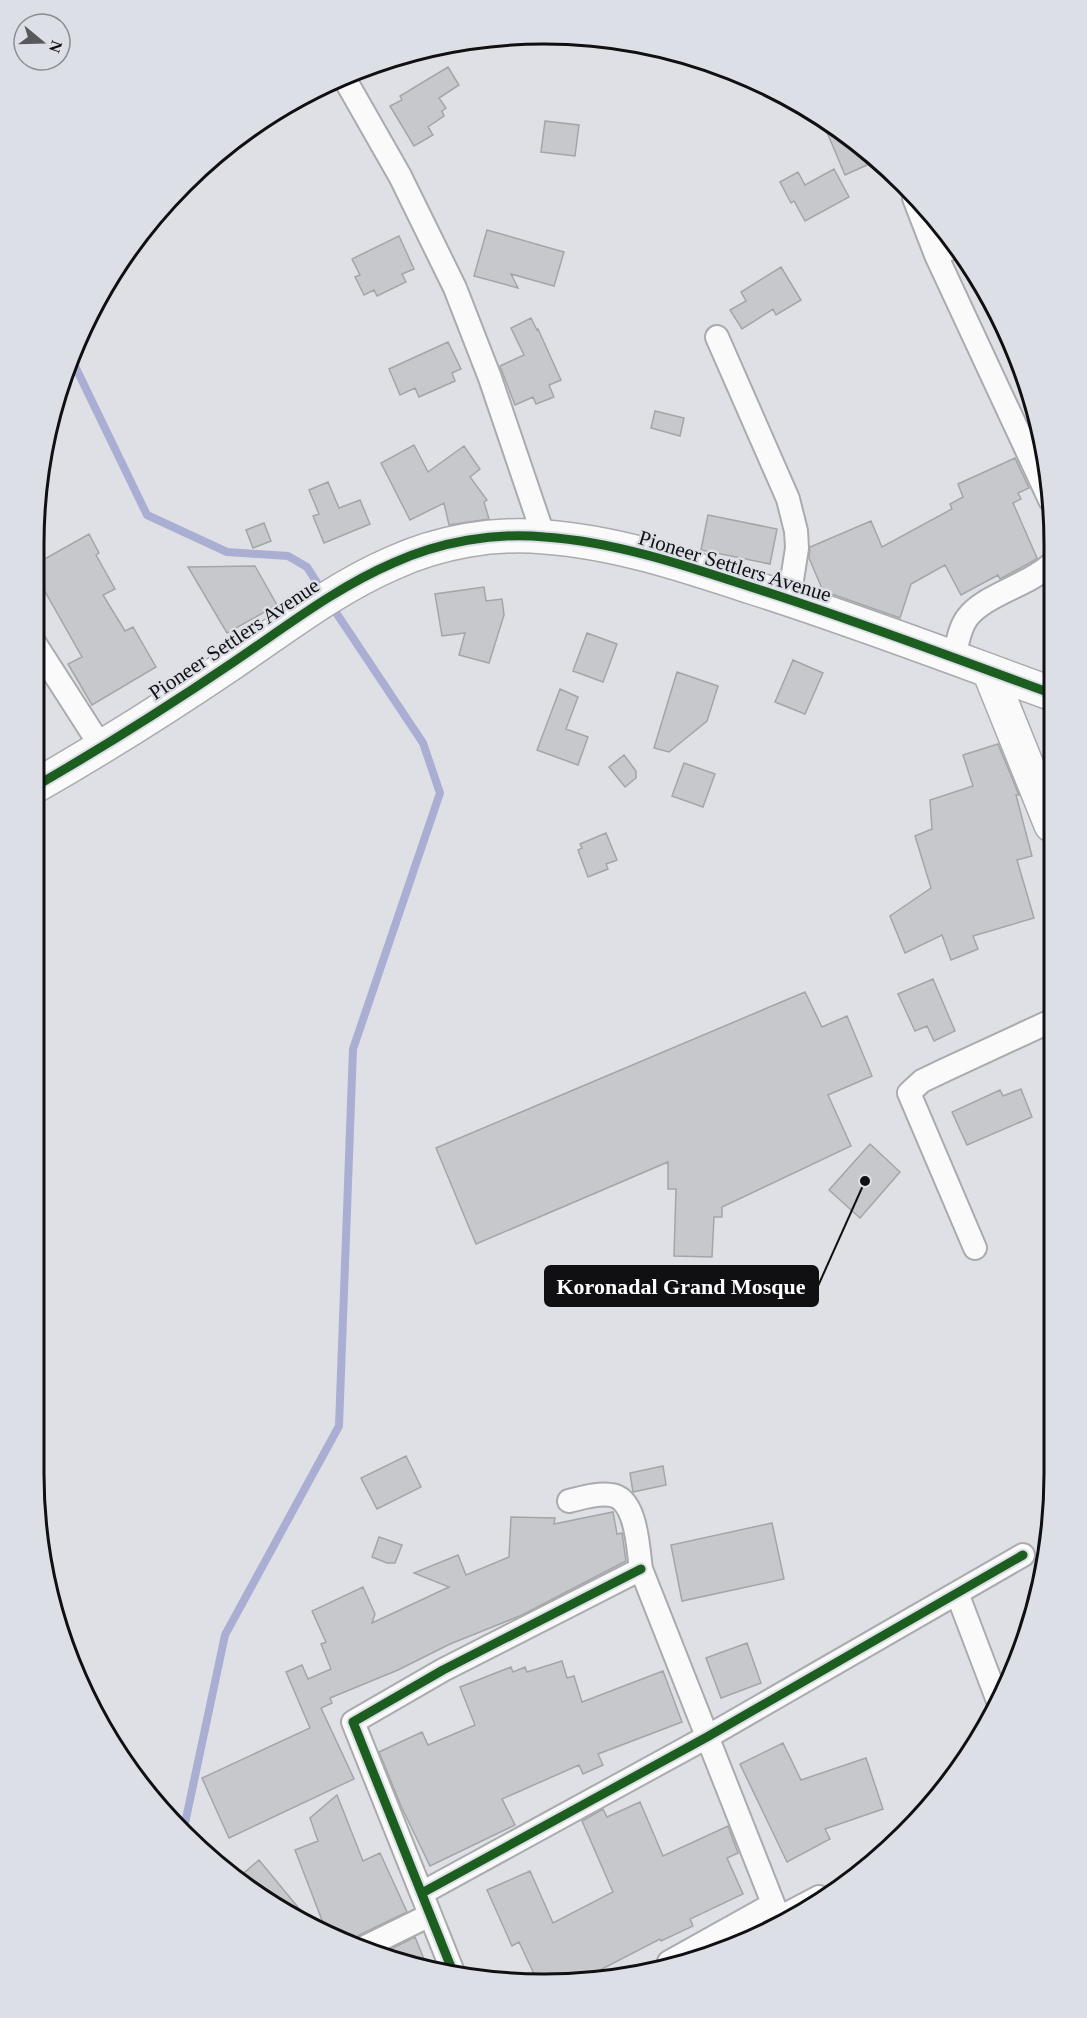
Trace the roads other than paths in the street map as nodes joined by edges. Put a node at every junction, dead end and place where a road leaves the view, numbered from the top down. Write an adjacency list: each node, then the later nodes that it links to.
1 (348, 84): 6 (street)
2 (936, 234): 3 (street)
3 (946, 251): 5 (street)
4 (717, 337): 8 (street)
5 (1038, 471)
6 (544, 537): 8 (street, Pioneer Settlers Avenue); 13 (street, Pioneer Settlers Avenue)
7 (1044, 570): 10 (street)
8 (789, 599): 10 (street, Pioneer Settlers Avenue)
9 (44, 658): 13 (street)
10 (954, 658): 11 (street, Pioneer Settlers Avenue)
11 (989, 671): 12 (street, Pioneer Settlers Avenue); 15 (street)
12 (1044, 691)
13 (102, 748): 14 (street, Pioneer Settlers Avenue)
14 (44, 781)
15 (1044, 808)
16 (1044, 1024): 17 (street)
17 (975, 1248)
18 (569, 1501): 20 (street)
19 (1023, 1555): 21 (street)
20 (641, 1569): 23 (street); 24 (street)
21 (957, 1593): 22 (street); 23 (street)
22 (994, 1691)
23 (707, 1737): 24 (street); 26 (street)
24 (422, 1893): 27 (street)
25 (797, 1906): 26 (street)
26 (777, 1914): 29 (street)
27 (430, 1915): 28 (street); 30 (street)
28 (372, 1944)
29 (694, 1951)
30 (450, 1966)

